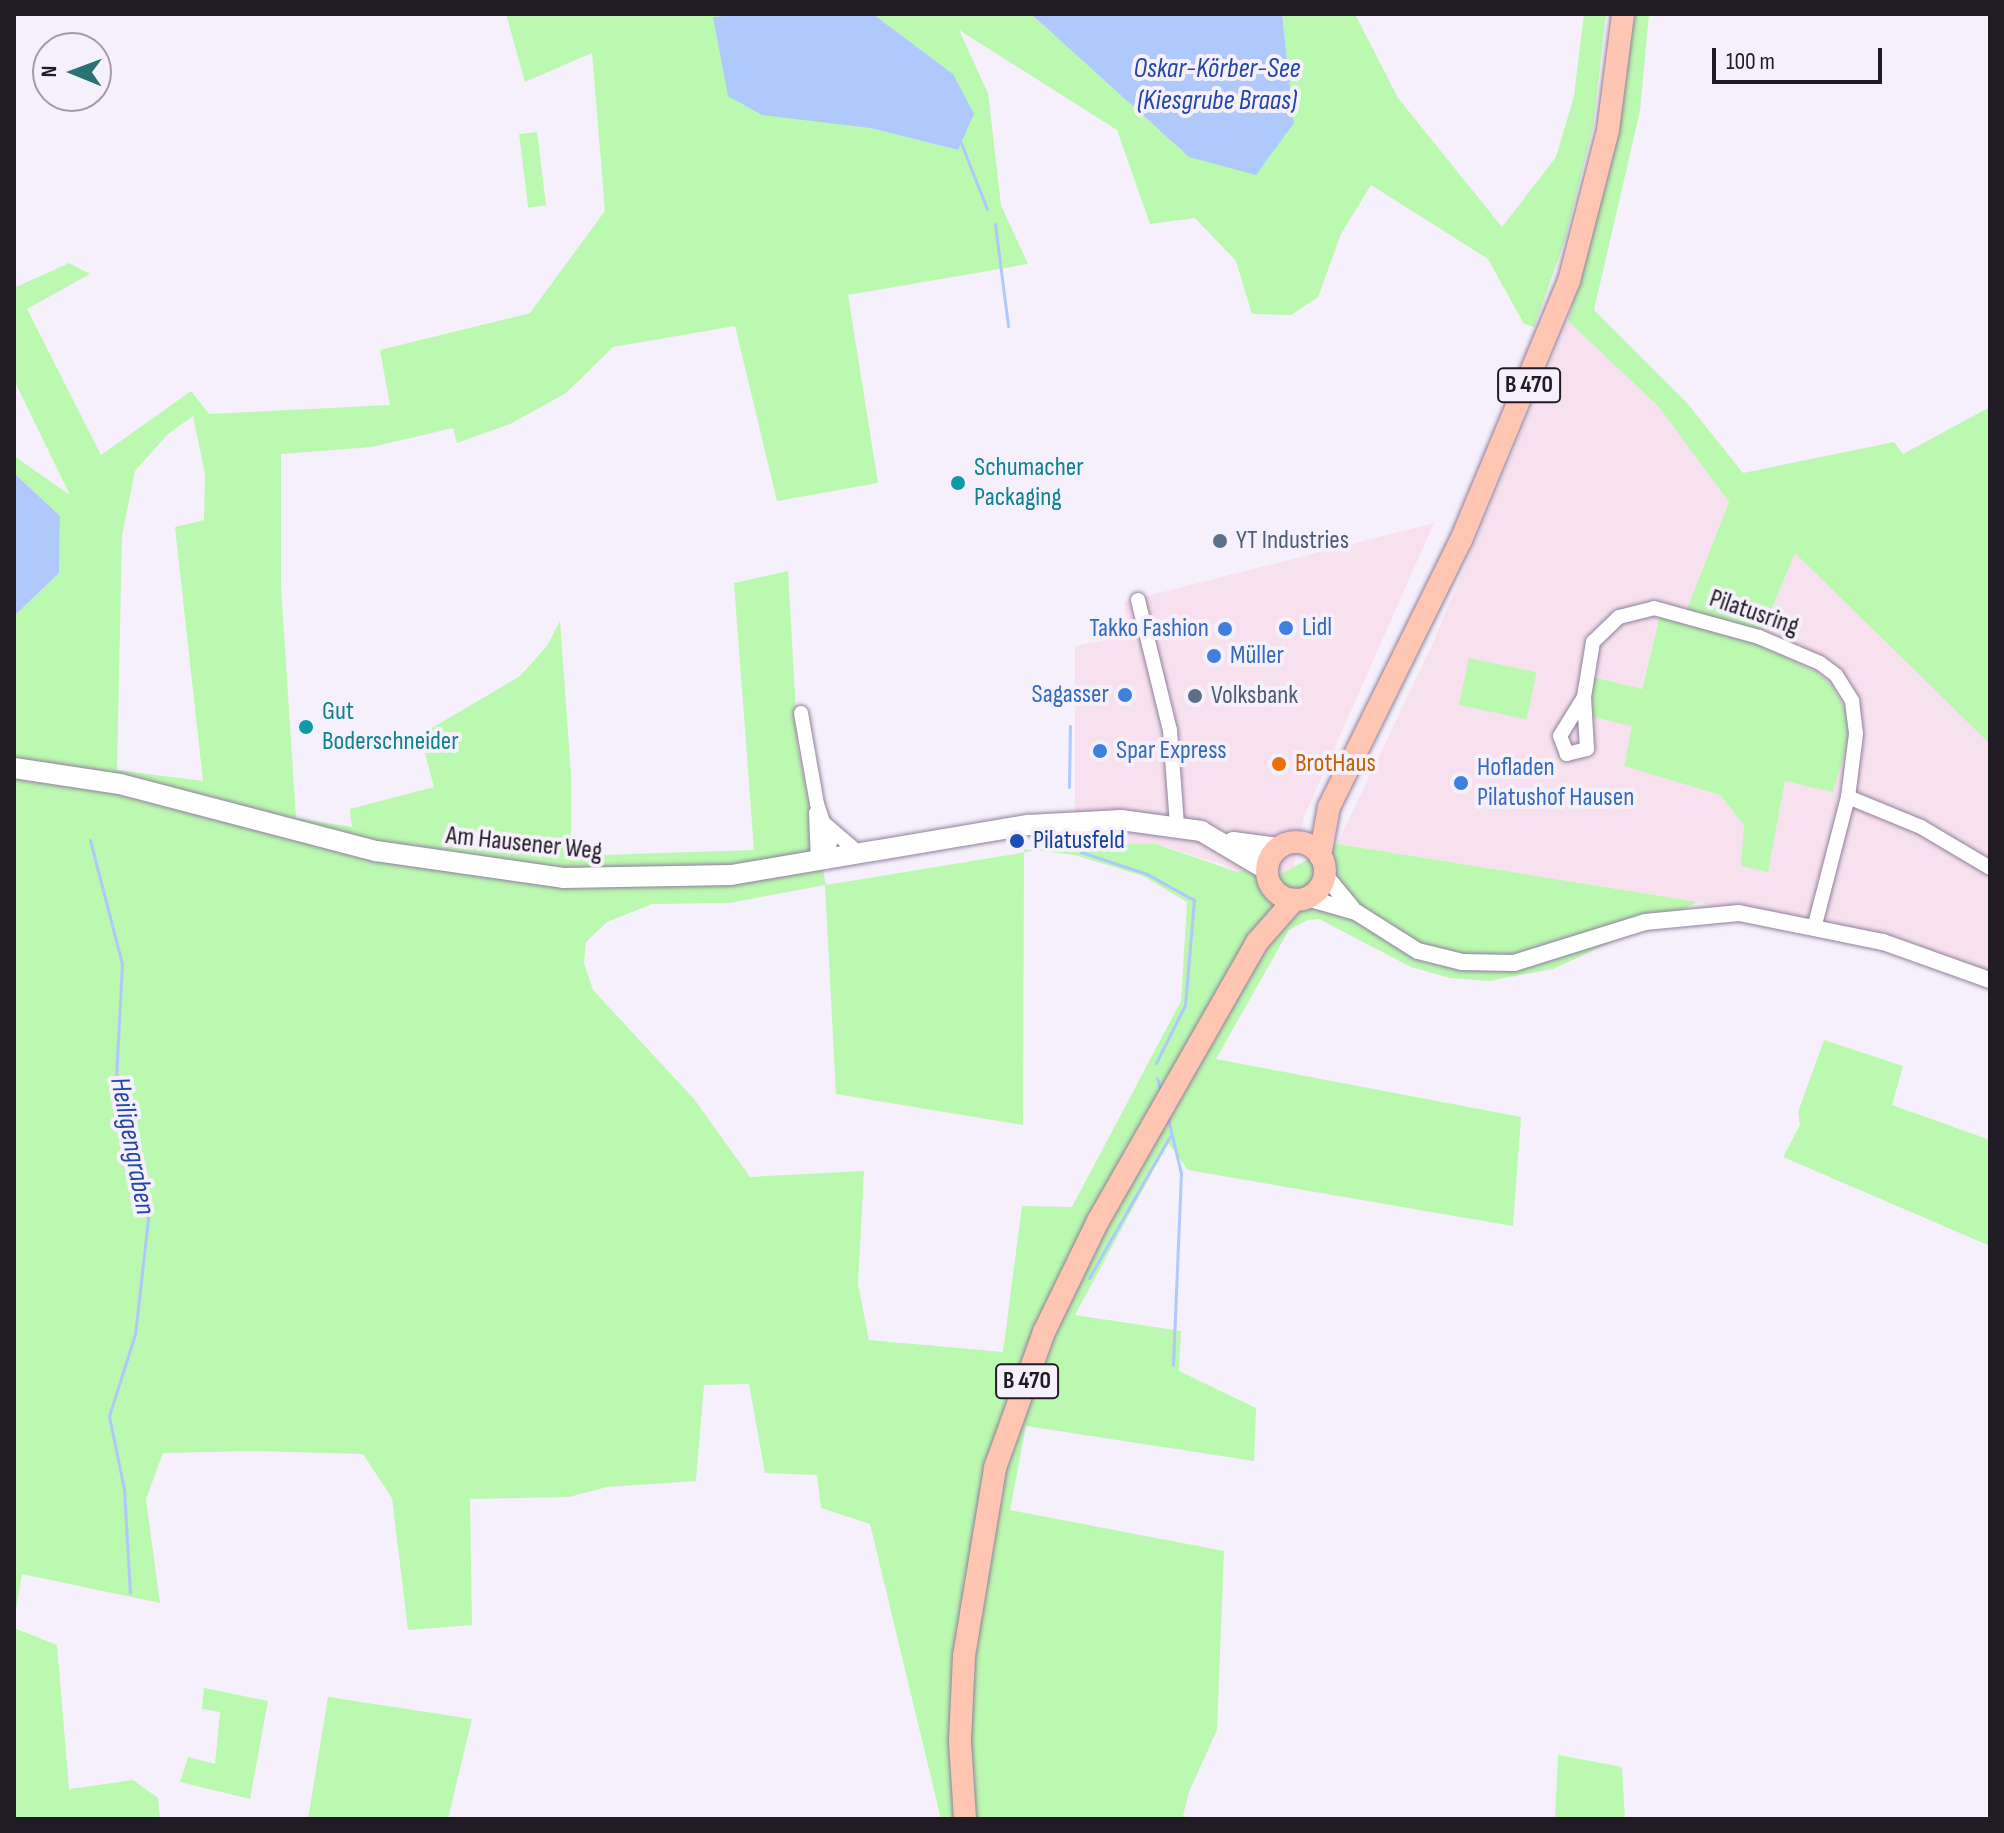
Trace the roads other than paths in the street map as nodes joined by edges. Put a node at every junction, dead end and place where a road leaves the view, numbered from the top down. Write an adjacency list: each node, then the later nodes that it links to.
1 (1623, 14): 8 (main road, B 470)
2 (1138, 600): 10 (street)
3 (1584, 697): 6 (street, Pilatusring)
4 (801, 713): 7 (street)
5 (14, 768): 14 (main road, Am Hausener Weg)
6 (1848, 797): 16 (street); 20 (street, Pilatusring)
7 (817, 804): 9 (street); 14 (street)
8 (1329, 807): 12 (main road, B 470); 15 (main road, B 470)
9 (825, 823): 13 (street); 14 (street)
10 (1177, 825): 11 (main road, Am Hausener Weg); 13 (main road, Am Hausener Weg)
11 (1225, 841): 12 (main road); 17 (main road)
12 (1288, 845): 15 (main road); 17 (main road)
13 (861, 855): 14 (main road, Am Hausener Weg)
14 (821, 863)
15 (1322, 865): 18 (main road); 19 (street)
16 (1990, 868)
17 (1270, 880): 18 (main road); 21 (main road, B 470)
18 (1300, 899): 19 (street); 21 (main road, B 470)
19 (1356, 912): 20 (street)
20 (1815, 925): 22 (street)
21 (1258, 941): 23 (main road, B 470)
22 (1990, 980)
23 (965, 1819)

